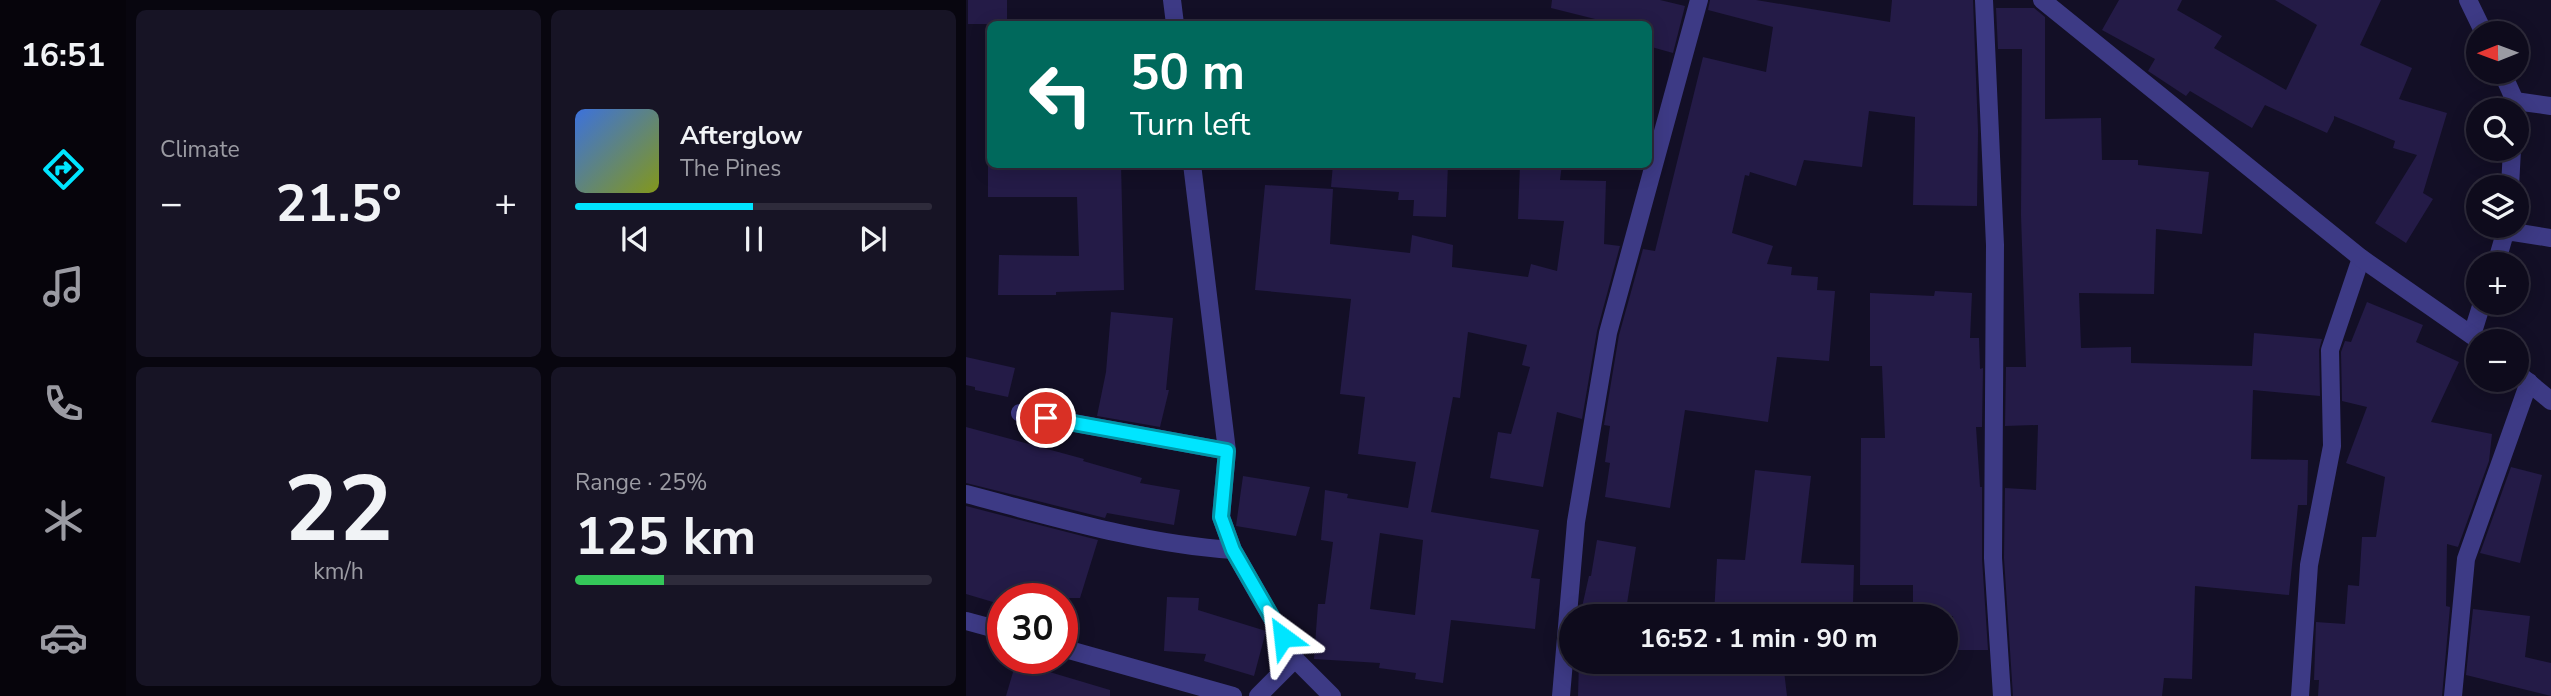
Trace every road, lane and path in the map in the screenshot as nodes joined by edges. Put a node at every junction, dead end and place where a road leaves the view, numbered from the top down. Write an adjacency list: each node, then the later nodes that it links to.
1 (1172, 0): 6 (street)
2 (1699, 0): 29 (street)
3 (1984, 0): 30 (street)
4 (2042, 0): 13 (street)
5 (2468, 0): 7 (street)
6 (1175, 21)
7 (2478, 21)
8 (2529, 106): 9 (street)
9 (2551, 106)
10 (1192, 168): 19 (street)
11 (2529, 233): 12 (street)
12 (2551, 238)
13 (2361, 258): 14 (street); 31 (street)
14 (2466, 331)
15 (2529, 382): 17 (street)
16 (2518, 392): 32 (street)
17 (2551, 401)
18 (1020, 413): 19 (street)
19 (1227, 451): 21 (street)
20 (966, 494): 21 (street)
21 (1233, 550): 25 (street)
22 (966, 621): 23 (street)
23 (987, 627)
24 (1078, 652): 26 (street)
25 (1295, 659): 27 (street); 28 (street)
26 (1233, 696)
27 (1258, 696)
28 (1332, 696)
29 (1561, 696)
30 (2002, 696)
31 (2300, 696)
32 (2453, 696)

